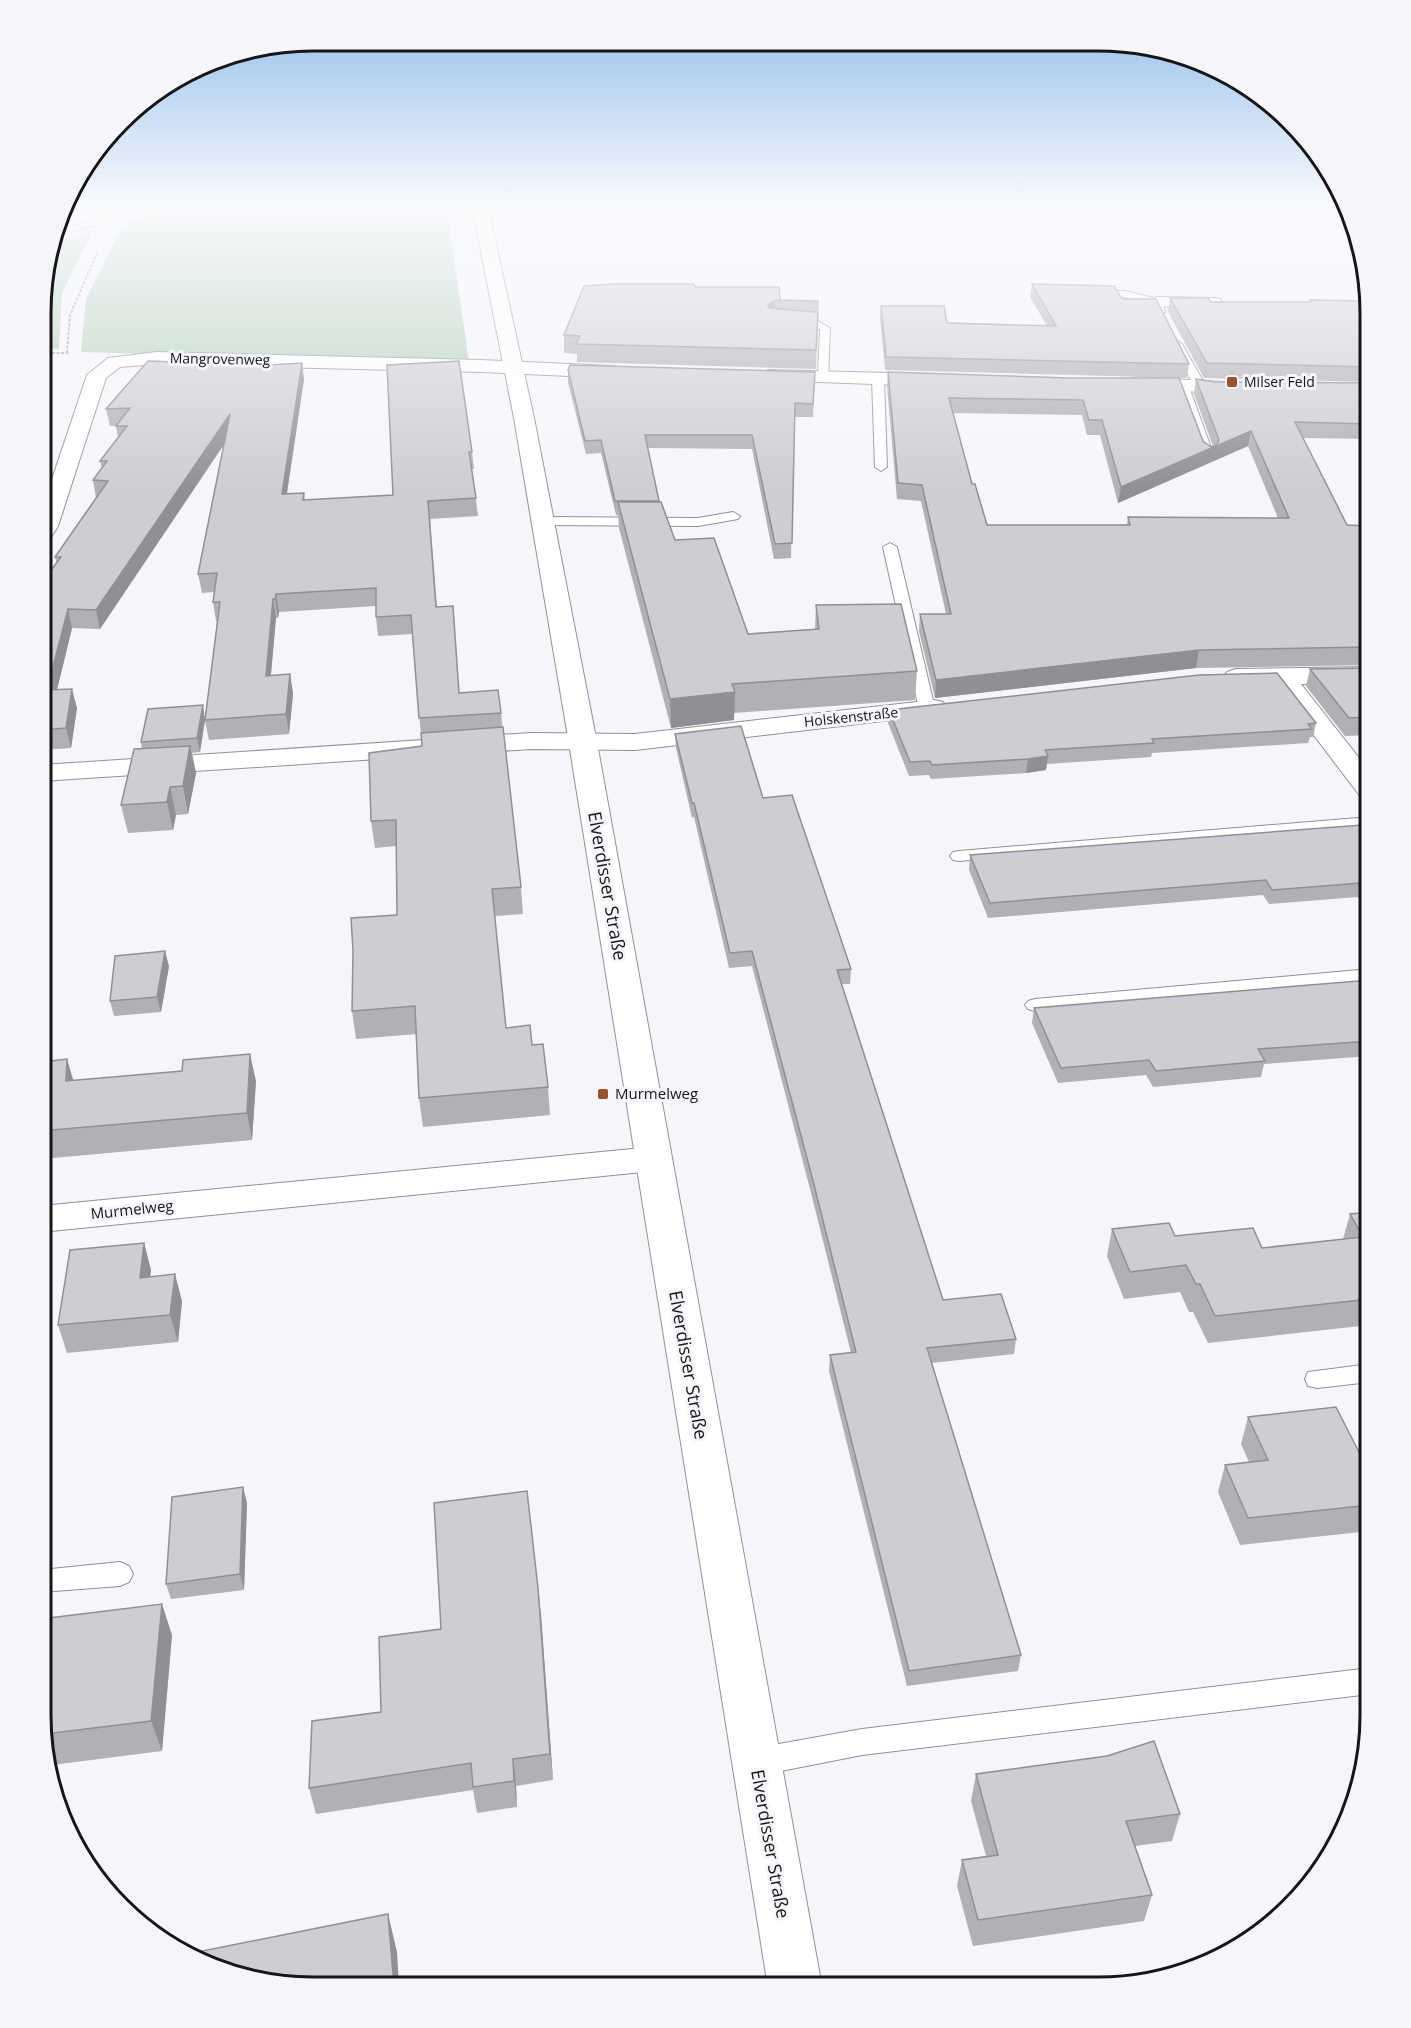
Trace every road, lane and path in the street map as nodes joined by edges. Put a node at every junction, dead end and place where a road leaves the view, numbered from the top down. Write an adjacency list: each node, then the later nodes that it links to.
1 (76, 302): 8 (path)
2 (500, 302): 9 (street, Elverdisser Straße)
3 (1142, 302): 5 (lane)
4 (1229, 304): 5 (street)
5 (1161, 310)
6 (785, 323): 12 (lane)
7 (1174, 338): 16 (lane)
8 (67, 353)
9 (514, 367): 10 (street); 20 (street, Mangrovenweg); 22 (street, Elverdisser Straße)
10 (628, 373)
11 (746, 375): 12 (street)
12 (824, 377): 13 (street)
13 (878, 379): 14 (street); 19 (lane)
14 (950, 380)
15 (1114, 382): 16 (street)
16 (1191, 385): 17 (street); 18 (lane)
17 (1256, 389)
18 (1208, 456)
19 (881, 467)
20 (51, 514)
21 (733, 516): 22 (lane)
22 (543, 521): 29 (street, Elverdisser Straße)
23 (890, 547): 28 (lane)
24 (1360, 675): 25 (street)
25 (1282, 676): 26 (street); 31 (street)
26 (1206, 677)
27 (962, 705): 28 (street, Holskenstraße)
28 (927, 709): 29 (street, Holskenstraße)
29 (583, 743): 30 (street); 36 (street, Elverdisser Straße)
30 (51, 772)
31 (1360, 777)
32 (1360, 823): 33 (lane)
33 (959, 856)
34 (1360, 976): 35 (lane)
35 (1035, 1005)
36 (653, 1159): 37 (street, Murmelweg); 43 (street, Elverdisser Straße)
37 (51, 1218)
38 (1360, 1374): 39 (lane)
39 (1317, 1379)
40 (120, 1574): 41 (lane)
41 (51, 1580)
42 (1360, 1682): 43 (lane)
43 (756, 1762): 44 (street, Elverdisser Straße)
44 (793, 1977)

